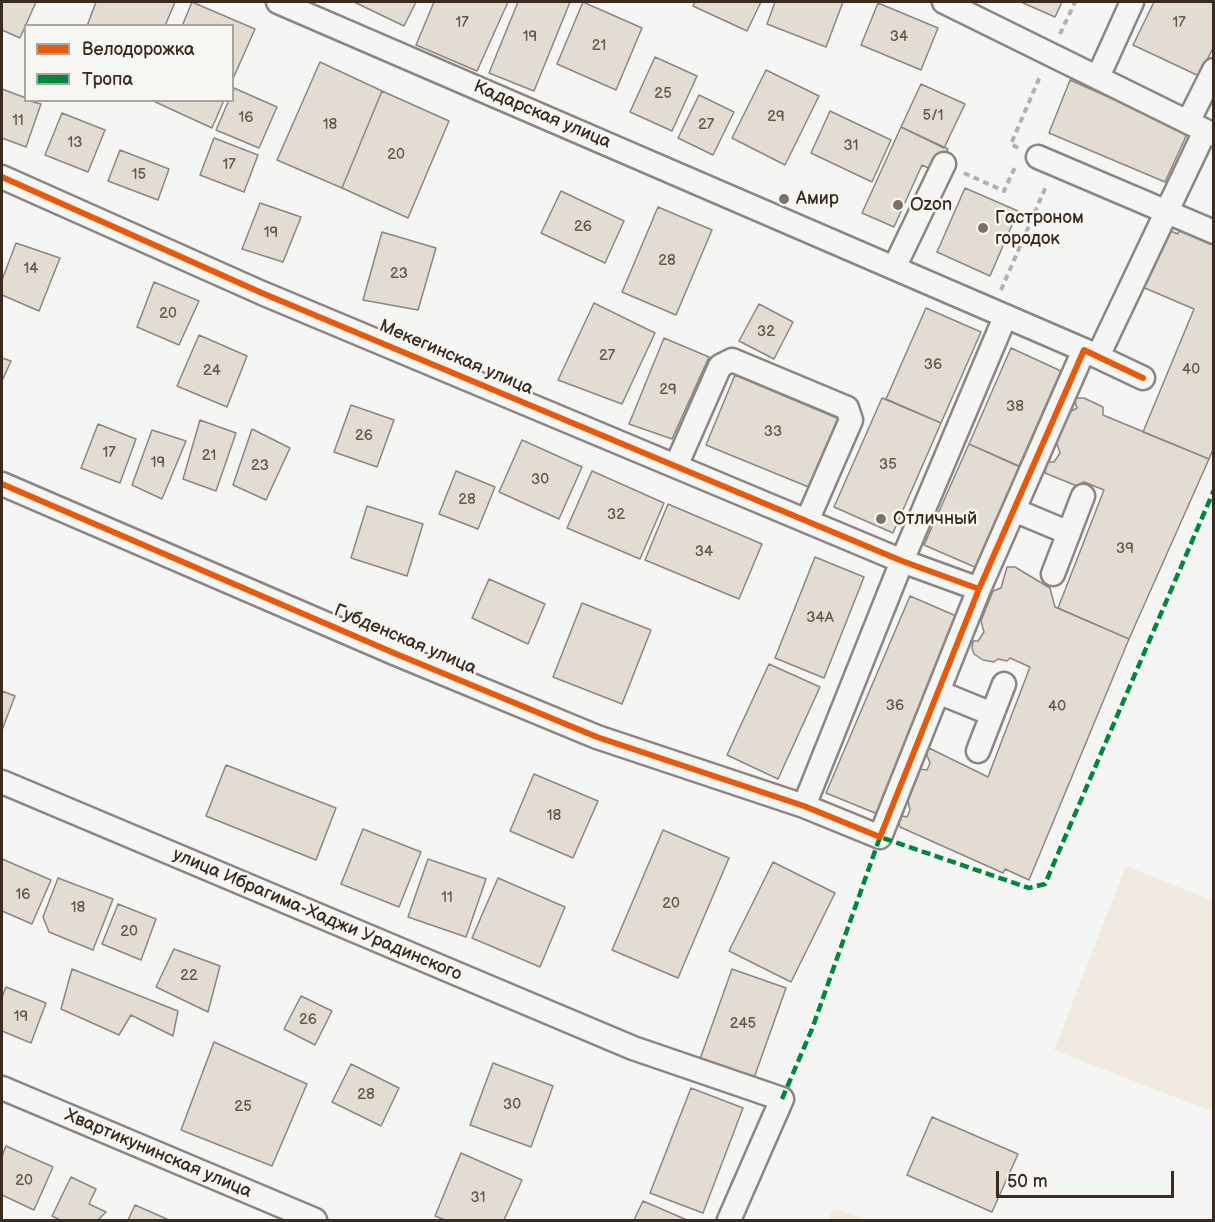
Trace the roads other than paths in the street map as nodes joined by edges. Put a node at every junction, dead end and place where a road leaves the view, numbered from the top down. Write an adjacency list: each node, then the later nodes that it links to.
1 (278, 2): 12 (street, Кадарская улица)
2 (1132, 2): 5 (street)
3 (947, 3): 5 (street)
4 (1214, 70): 6 (street)
5 (1098, 77): 6 (street)
6 (1202, 129): 10 (street)
7 (1039, 157): 10 (street)
8 (944, 164): 12 (street)
9 (2, 177): 16 (street, Мекегинская улица)
10 (1166, 212): 11 (street); 14 (street)
11 (1214, 232)
12 (894, 268): 13 (street, Кадарская улица)
13 (998, 314): 14 (street, Кадарская улица); 22 (street)
14 (1091, 353): 15 (street, Кадарская улица); 19 (street)
15 (1143, 378)
16 (676, 466): 20 (street, Мекегинская улица); 20 (street)
17 (2, 484): 30 (street, Губденская улица)
18 (1083, 496): 21 (street)
19 (1014, 510): 21 (street); 24 (street)
20 (807, 521): 22 (street, Мекегинская улица)
21 (1069, 533): 23 (street)
22 (902, 561): 24 (street, Мекегинская улица); 30 (street)
23 (1053, 574)
24 (979, 589): 26 (street)
25 (1004, 684): 27 (street)
26 (938, 692): 27 (street); 30 (street, Губденская улица)
27 (992, 714): 28 (street)
28 (978, 751)
29 (2, 782): 33 (street, улица Ибрагима-Хаджи Урадинского)
30 (804, 806)
31 (2, 1088): 32 (street, Хвартикунинская улица)
32 (315, 1221)
33 (729, 1221)

